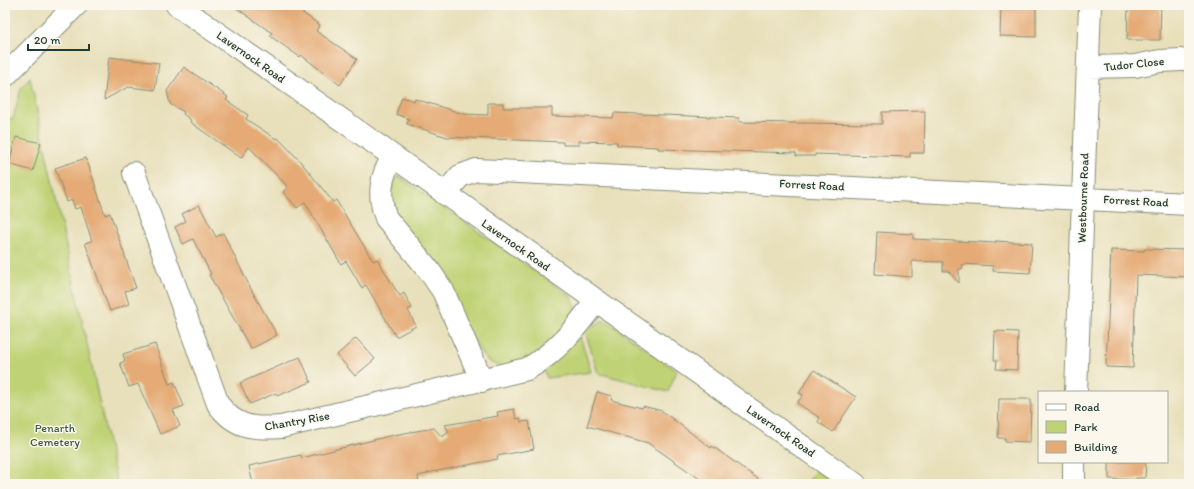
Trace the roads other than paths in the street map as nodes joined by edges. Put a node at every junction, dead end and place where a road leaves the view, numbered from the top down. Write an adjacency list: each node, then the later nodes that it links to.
1 (76, 5): 6 (street)
2 (177, 5): 7 (street, Lavernock Road)
3 (1090, 5): 5 (street, Westbourne Road)
4 (1181, 60): 5 (street, Tudor Close)
5 (1088, 67): 10 (street, Westbourne Road)
6 (5, 76)
7 (393, 158): 9 (street, Lavernock Road); 13 (street)
8 (134, 172): 13 (street, Chantry Rise)
9 (445, 194): 10 (street, Forrest Road); 12 (street, Lavernock Road)
10 (1083, 198): 11 (street, Forrest Road); 14 (street, Westbourne Road)
11 (1189, 204)
12 (596, 301): 13 (street, Chantry Rise); 16 (street, Lavernock Road)
13 (482, 381)
14 (1076, 391)
15 (1074, 463): 17 (street)
16 (855, 484)
17 (1074, 484)

